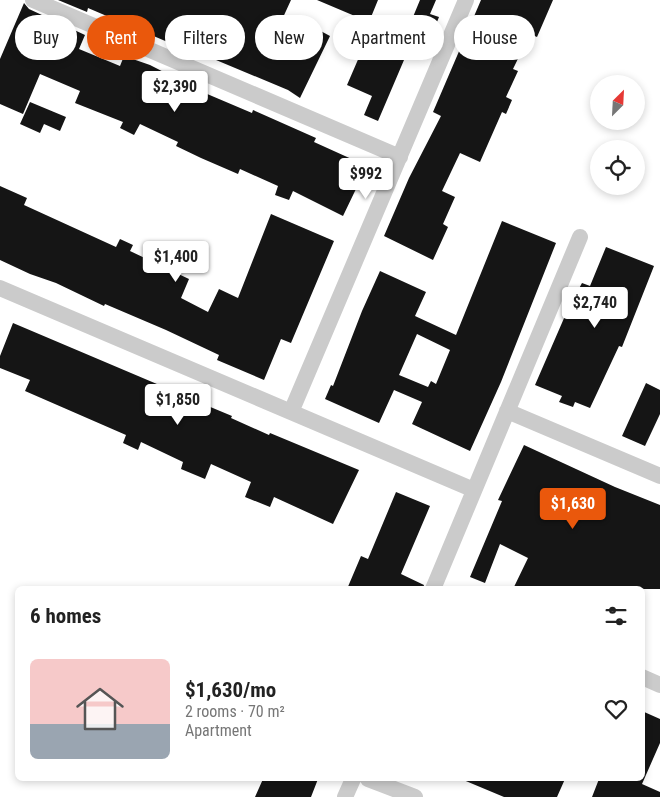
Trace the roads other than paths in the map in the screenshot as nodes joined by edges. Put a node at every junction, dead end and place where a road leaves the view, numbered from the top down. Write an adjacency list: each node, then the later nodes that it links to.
1 (33, 0): 3 (street)
2 (466, 0): 3 (street)
3 (400, 157): 7 (street)
4 (580, 237): 6 (street)
5 (0, 288): 7 (street)
6 (507, 411): 8 (street); 9 (street)
7 (291, 412): 9 (street)
8 (660, 476)
9 (474, 490): 10 (street)
10 (434, 586)
11 (645, 678): 12 (street)
12 (660, 685)
13 (352, 781): 15 (street)
14 (373, 781): 16 (street)
15 (345, 797)
16 (415, 797)

